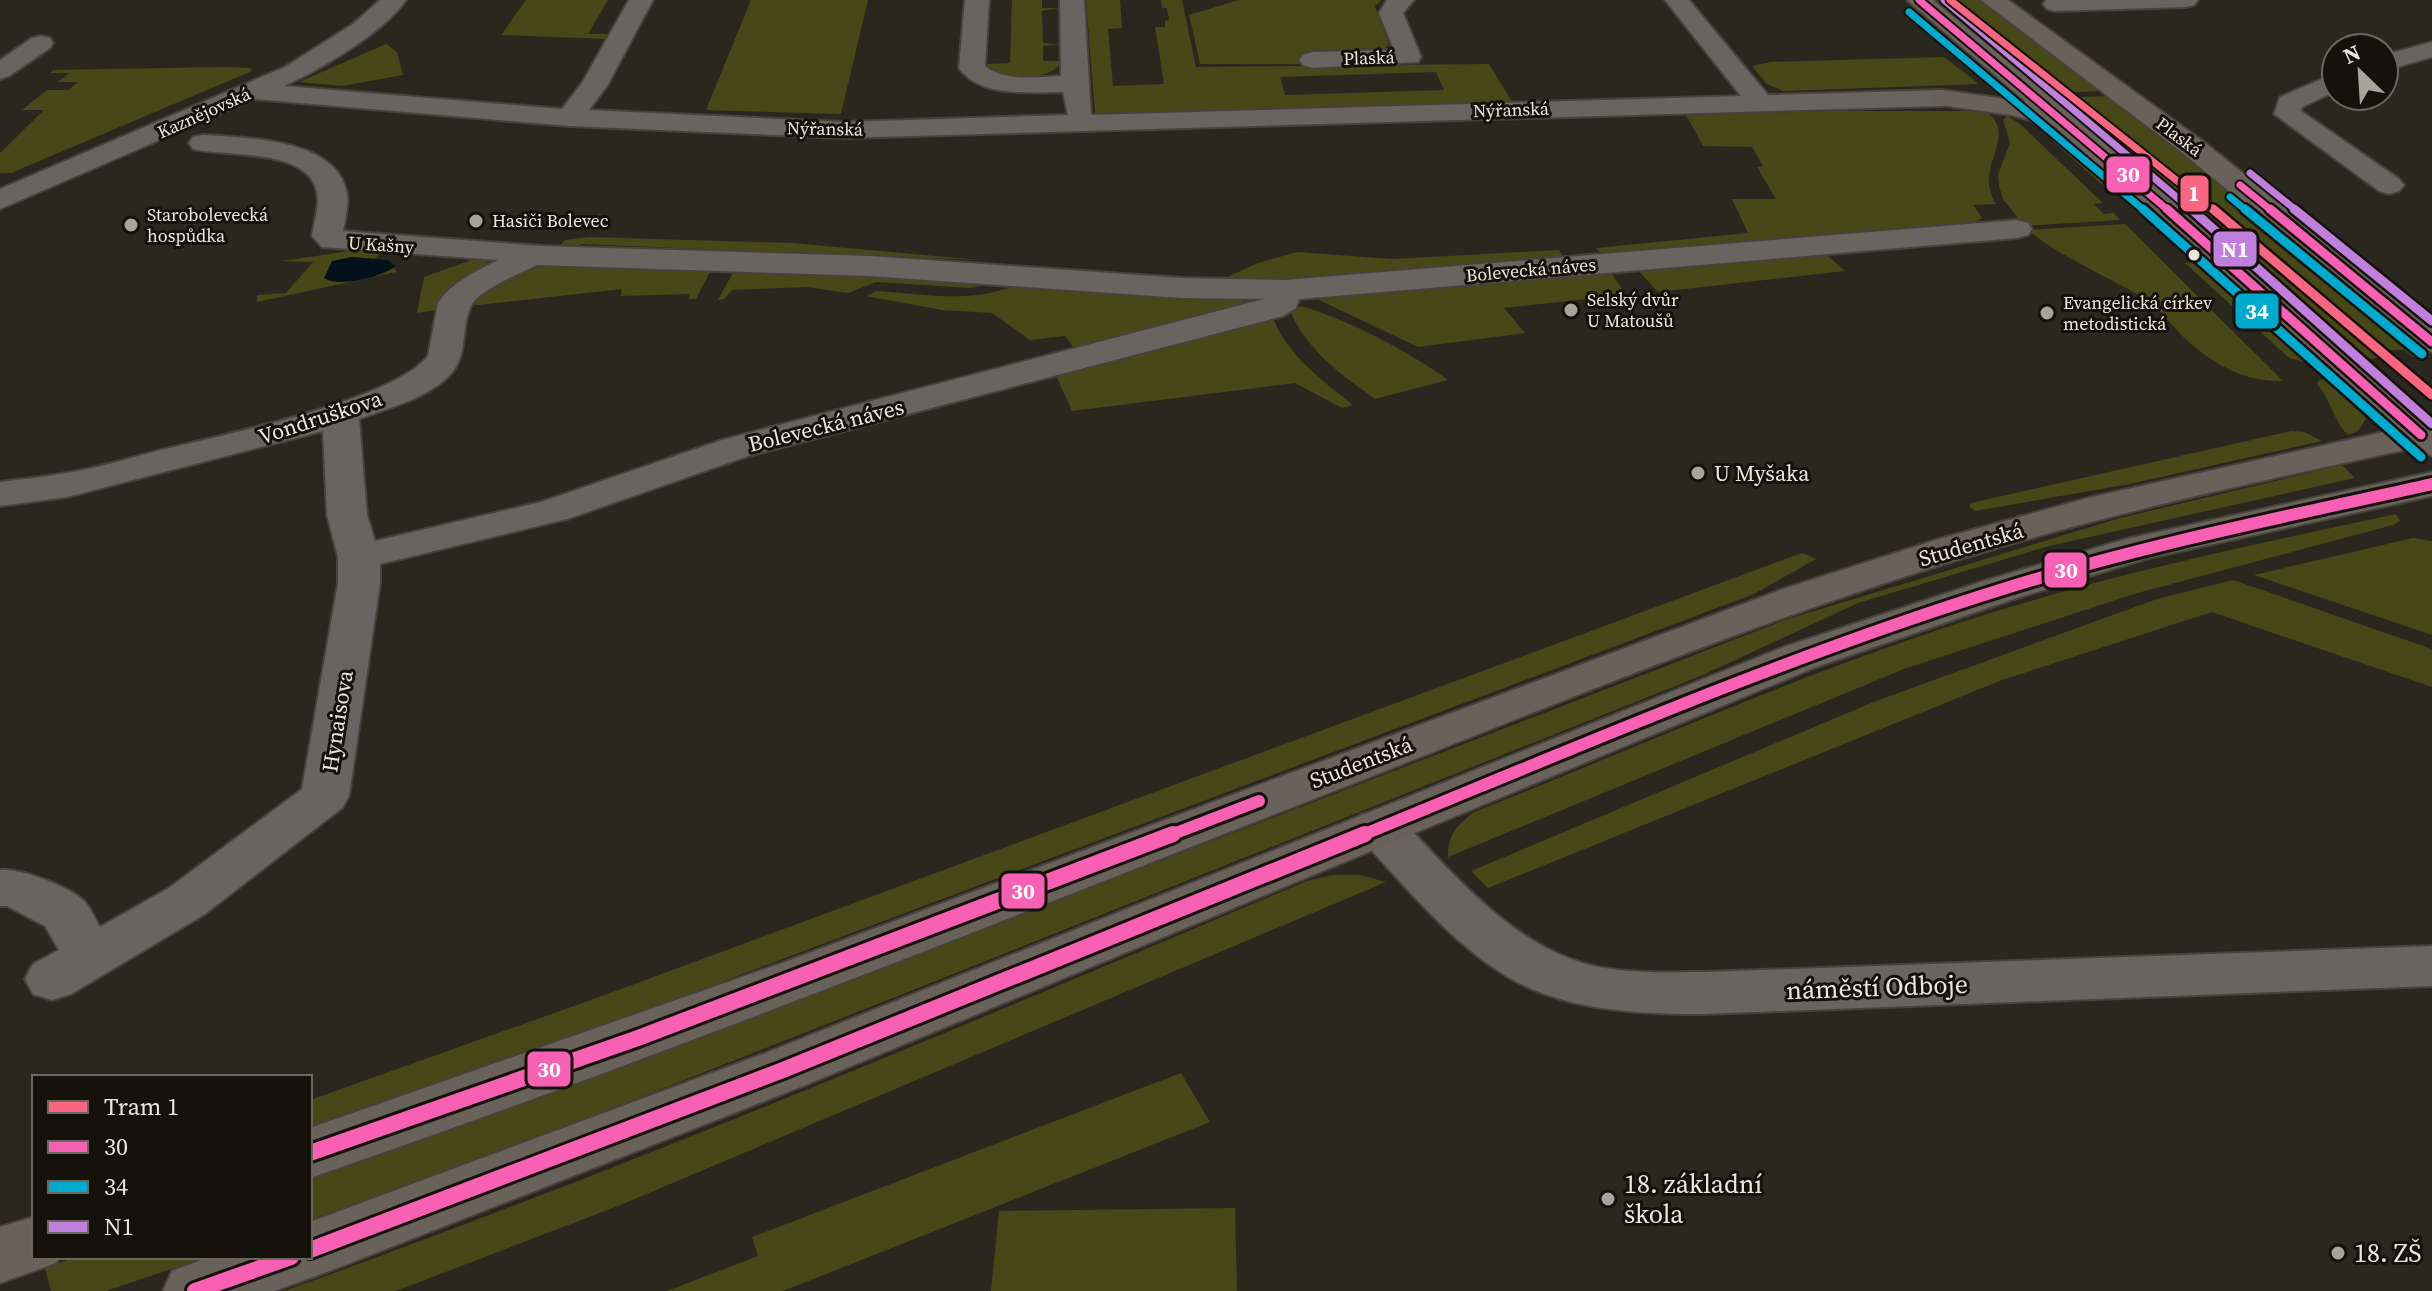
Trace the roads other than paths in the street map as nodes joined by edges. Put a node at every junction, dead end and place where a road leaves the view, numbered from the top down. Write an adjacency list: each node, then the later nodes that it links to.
1 (394, 0): 19 (street, Kaznějovská)
2 (641, 0): 22 (street)
3 (977, 0): 17 (street)
4 (1072, 0): 17 (street)
5 (1402, 0): 14 (street, Plaská)
6 (1677, 0): 21 (street)
7 (1919, 0): 16 (main road)
8 (1993, 0): 35 (main road, Plaská)
9 (2186, 0): 10 (street)
10 (2055, 4)
11 (41, 43): 15 (street)
12 (2432, 49): 13 (street)
13 (2400, 58)
14 (1312, 60)
15 (0, 71)
16 (2010, 74): 20 (main road); 24 (main road)
17 (1073, 84): 23 (street)
18 (2320, 88): 26 (street)
19 (254, 91): 22 (street, Nýřanská); 27 (street, Kaznějovská)
20 (1942, 98): 21 (street, Nýřanská); 24 (main road)
21 (1760, 102): 23 (street, Nýřanská)
22 (569, 118): 23 (street, Nýřanská)
23 (1081, 122)
24 (2076, 130): 37 (main road)
25 (203, 143): 31 (street, U Kašny)
26 (2389, 185)
27 (0, 200)
28 (1990, 205): 29 (street)
29 (2017, 229): 30 (street); 34 (street, Bolevecká náves)
30 (2042, 252)
31 (531, 255): 32 (street, Vondruškova); 33 (street, Bolevecká náves); 36 (street, Vondruškova)
32 (572, 255): 33 (street, Bolevecká náves)
33 (1010, 275): 34 (street, Bolevecká náves)
34 (1285, 290): 39 (street, Bolevecká náves)
35 (2432, 342)
36 (340, 414): 38 (street, Vondruškova); 39 (street, Hynaisova)
37 (2429, 449): 40 (main road); 43 (main road, Studentská)
38 (0, 494)
39 (359, 557): 41 (street, Hynaisova)
40 (1379, 827): 42 (street, náměstí Odboje); 45 (main road)
41 (0, 888)
42 (2432, 966)
43 (312, 1152)
44 (32, 1245): 46 (main road)
45 (312, 1249)
46 (0, 1255)
47 (285, 1259): 48 (main road)
48 (195, 1291)

